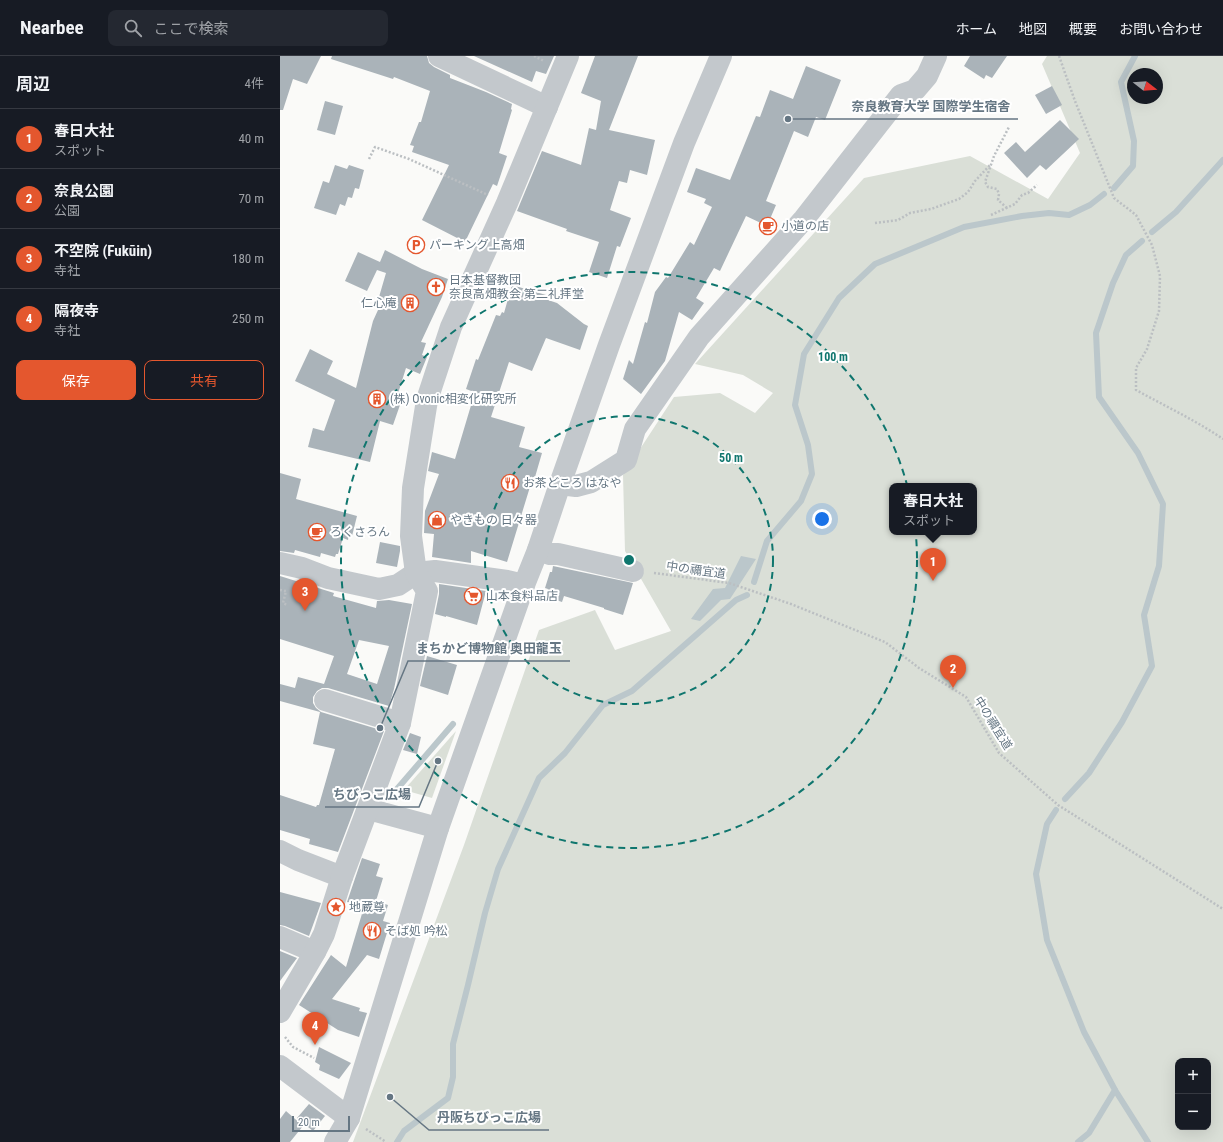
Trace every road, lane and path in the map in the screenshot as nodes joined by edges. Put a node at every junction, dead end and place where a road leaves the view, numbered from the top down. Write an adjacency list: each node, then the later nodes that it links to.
1 (439, 56): 6 (street)
2 (568, 56): 6 (street)
3 (721, 56): 16 (street)
4 (936, 56): 16 (street)
5 (1059, 56): 15 (path)
6 (547, 107): 11 (street)
7 (1009, 127): 9 (path)
8 (368, 159): 11 (path)
9 (991, 164): 12 (path); 14 (path)
10 (1037, 185): 12 (path)
11 (507, 203): 20 (street)
12 (1008, 208): 13 (path)
13 (991, 215)
14 (875, 223)
15 (1223, 439)
16 (560, 484): 17 (street)
17 (538, 550): 19 (street); 21 (street)
18 (280, 563): 20 (street)
19 (633, 571): 31 (path, 中の禰宜道)
20 (416, 573): 21 (street); 26 (street)
21 (524, 585): 28 (street)
22 (280, 590): 23 (path)
23 (281, 603): 24 (path)
24 (287, 605)
25 (325, 700): 26 (street)
26 (400, 723): 27 (street)
27 (368, 809): 28 (street); 30 (street)
28 (438, 828): 38 (street)
29 (280, 851): 30 (street)
30 (342, 877): 33 (street)
31 (1223, 909)
32 (280, 937): 33 (street)
33 (315, 952): 34 (street)
34 (280, 1012)
35 (285, 1037): 36 (path)
36 (314, 1058)
37 (280, 1066): 38 (street)
38 (349, 1118): 39 (street)
39 (335, 1142)

